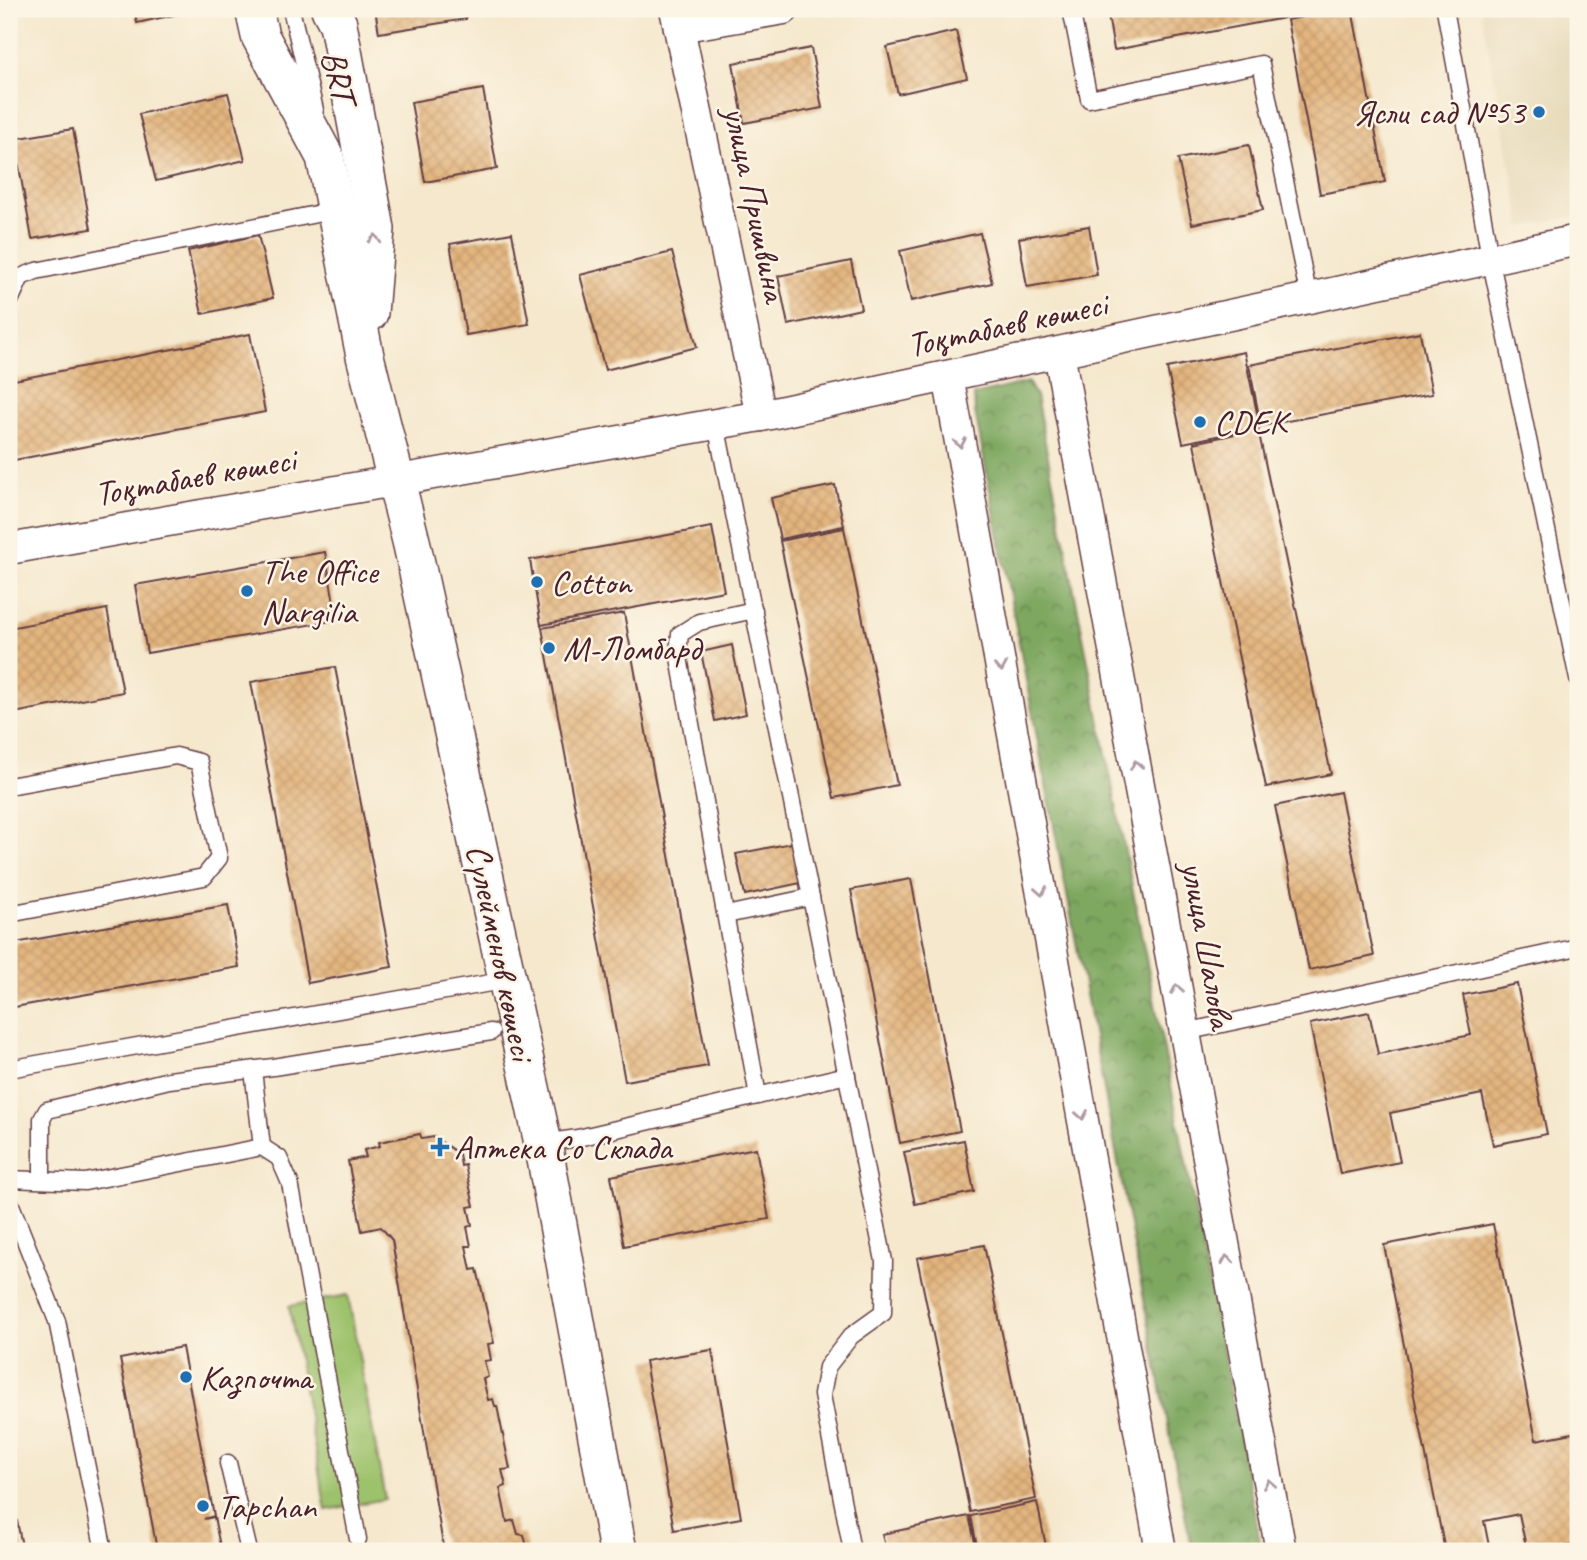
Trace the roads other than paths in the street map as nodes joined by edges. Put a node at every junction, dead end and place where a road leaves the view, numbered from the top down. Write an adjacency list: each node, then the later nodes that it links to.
1 (254, 9): 8 (street, Сүлейменов көшесі)
2 (291, 9): 8 (lane, BRT)
3 (330, 9): 15 (street, Сүлейменов көшесі, one-way to 3)
4 (784, 9): 7 (street)
5 (1071, 9): 12 (lane)
6 (1445, 9): 11 (lane)
7 (677, 18): 17 (street, улица Пришвина)
8 (325, 157): 9 (street, Сүлейменов көшесі)
9 (336, 210): 13 (lane); 15 (street, Сүлейменов көшесі)
10 (1578, 240): 11 (street, Тоқтабаев көшесі)
11 (1490, 257): 12 (street, Тоқтабаев көшесі); 22 (lane)
12 (1310, 298): 14 (street, Тоқтабаев көшесі)
13 (9, 303)
14 (1059, 353): 16 (street, Тоқтабаев көшесі); 30 (street, улица Шалова, one-way to 14)
15 (365, 356): 19 (street, Сүлейменов көшесі)
16 (948, 376): 17 (street, Тоқтабаев көшесі); 46 (street, one-way to 46)
17 (761, 416): 18 (street, Тоқтабаев көшесі)
18 (716, 424): 19 (street, Тоқтабаев көшесі); 21 (lane)
19 (395, 481): 20 (street, Тоқтабаев көшесі); 28 (street, Сүлейменов көшесі)
20 (9, 549)
21 (754, 610): 24 (lane); 26 (lane)
22 (1578, 679)
23 (9, 786): 25 (lane)
24 (811, 897): 26 (lane); 33 (lane)
25 (9, 914)
26 (726, 915): 34 (lane)
27 (1578, 947): 30 (lane)
28 (507, 980): 31 (lane); 35 (street, Сүлейменов көшесі)
29 (491, 1032): 32 (lane)
30 (1185, 1032): 47 (street, улица Шалова, one-way to 30)
31 (9, 1069)
32 (253, 1070): 36 (lane); 38 (lane)
33 (847, 1076): 34 (lane); 45 (lane)
34 (758, 1096): 35 (lane)
35 (543, 1143): 44 (street, Сүлейменов көшесі)
36 (261, 1147): 38 (lane); 41 (lane)
37 (9, 1179): 38 (lane)
38 (42, 1180)
39 (9, 1200): 42 (lane)
40 (228, 1463): 43 (lane)
41 (358, 1539)
42 (104, 1551)
43 (249, 1551)
44 (618, 1551)
45 (852, 1551)
46 (1161, 1551)
47 (1281, 1551)

